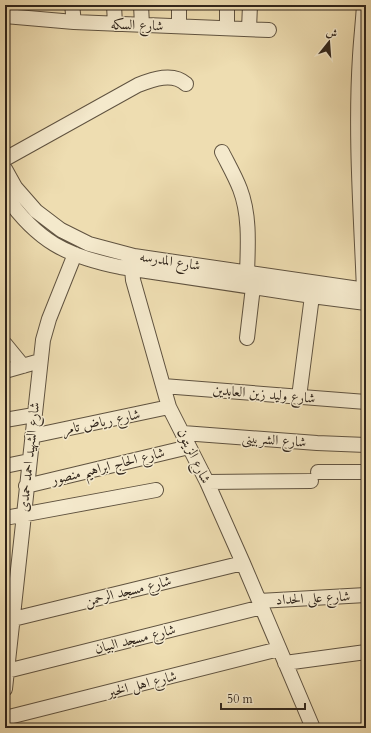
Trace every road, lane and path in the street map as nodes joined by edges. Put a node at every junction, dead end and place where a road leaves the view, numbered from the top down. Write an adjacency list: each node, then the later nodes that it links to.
1 (72, 5): 9 (street)
2 (114, 5): 10 (street)
3 (141, 5): 11 (street)
4 (179, 5): 12 (street)
5 (227, 5): 13 (street)
6 (250, 5): 14 (street)
7 (364, 5): 25 (street)
8 (5, 16): 9 (street, شارع السكه)
9 (74, 22): 10 (street, شارع السكه)
10 (115, 24): 11 (street, شارع السكه)
11 (142, 25): 12 (street, شارع السكه)
12 (179, 26): 13 (street, شارع السكه)
13 (227, 28): 14 (street, شارع السكه)
14 (249, 29): 15 (street, شارع السكه)
15 (269, 30)
16 (186, 84): 18 (street)
17 (222, 152): 23 (street)
18 (5, 159)
19 (5, 169): 22 (street, شارع المدرسه)
20 (8, 205): 21 (street, شارع المدرسه)
21 (75, 254): 22 (street, شارع المدرسه); 29 (street, شارع الشهيد احمد حمدى)
22 (133, 262): 23 (street, شارع المدرسه); 24 (street, شارع المدرسه); 32 (street, شارع الزيتون)
23 (247, 273): 25 (street, شارع المدرسه)
24 (253, 287): 26 (street, شارع المدرسه); 27 (street)
25 (365, 294): 26 (street, شارع المدرسه)
26 (312, 296): 33 (street)
27 (247, 338)
28 (5, 344): 30 (street)
29 (40, 362): 30 (street); 36 (street, شارع الشهيد احمد حمدى)
30 (23, 366): 31 (street)
31 (5, 371)
32 (163, 386): 33 (street, شارع وليد زين العابدين); 35 (street, شارع الزيتون)
33 (299, 397): 34 (street, شارع وليد زين العابدين)
34 (366, 402)
35 (169, 407): 38 (street, شارع الزيتون); 39 (street, شارع رياض تامر)
36 (34, 415): 37 (street); 39 (street, شارع الشهيد احمد حمدى)
37 (5, 420)
38 (182, 433): 40 (street, شارع الشربينى); 41 (street, شارع الزيتون)
39 (32, 436): 42 (street, شارع الشهيد احمد حمدى)
40 (366, 445)
41 (189, 446): 45 (street, شارع الزيتون); 46 (street, شارع الحاج ابراهيم منصور)
42 (29, 461): 43 (street); 46 (street, شارع الشهيد احمد حمدى)
43 (5, 466)
44 (366, 472): 45 (street)
45 (207, 482): 50 (street, شارع الزيتون)
46 (26, 486): 48 (street, شارع الشهيد احمد حمدى)
47 (156, 490): 48 (street)
48 (23, 514): 49 (street); 51 (street, شارع الشهيد احمد حمدى)
49 (5, 518)
50 (243, 563): 53 (street, شارع الزيتون); 54 (street, شارع مسجد الرحمن)
51 (12, 566): 54 (street, شارع الشهيد احمد حمدى)
52 (366, 595): 53 (street, شارع على الحداد)
53 (260, 604): 56 (street, شارع الزيتون); 59 (street, شارع مسجد البيان)
54 (9, 620): 55 (street, شارع الشهيد احمد حمدى)
55 (8, 648): 59 (street, شارع الشهيد احمد حمدى)
56 (279, 649): 58 (street, شارع الزيتون); 61 (street, شارع اهل الخير)
57 (366, 652): 58 (street)
58 (286, 663): 62 (street, شارع الزيتون)
59 (7, 671): 60 (street, شارع الشهيد احمد حمدى)
60 (5, 689)
61 (5, 718)
62 (313, 728)

